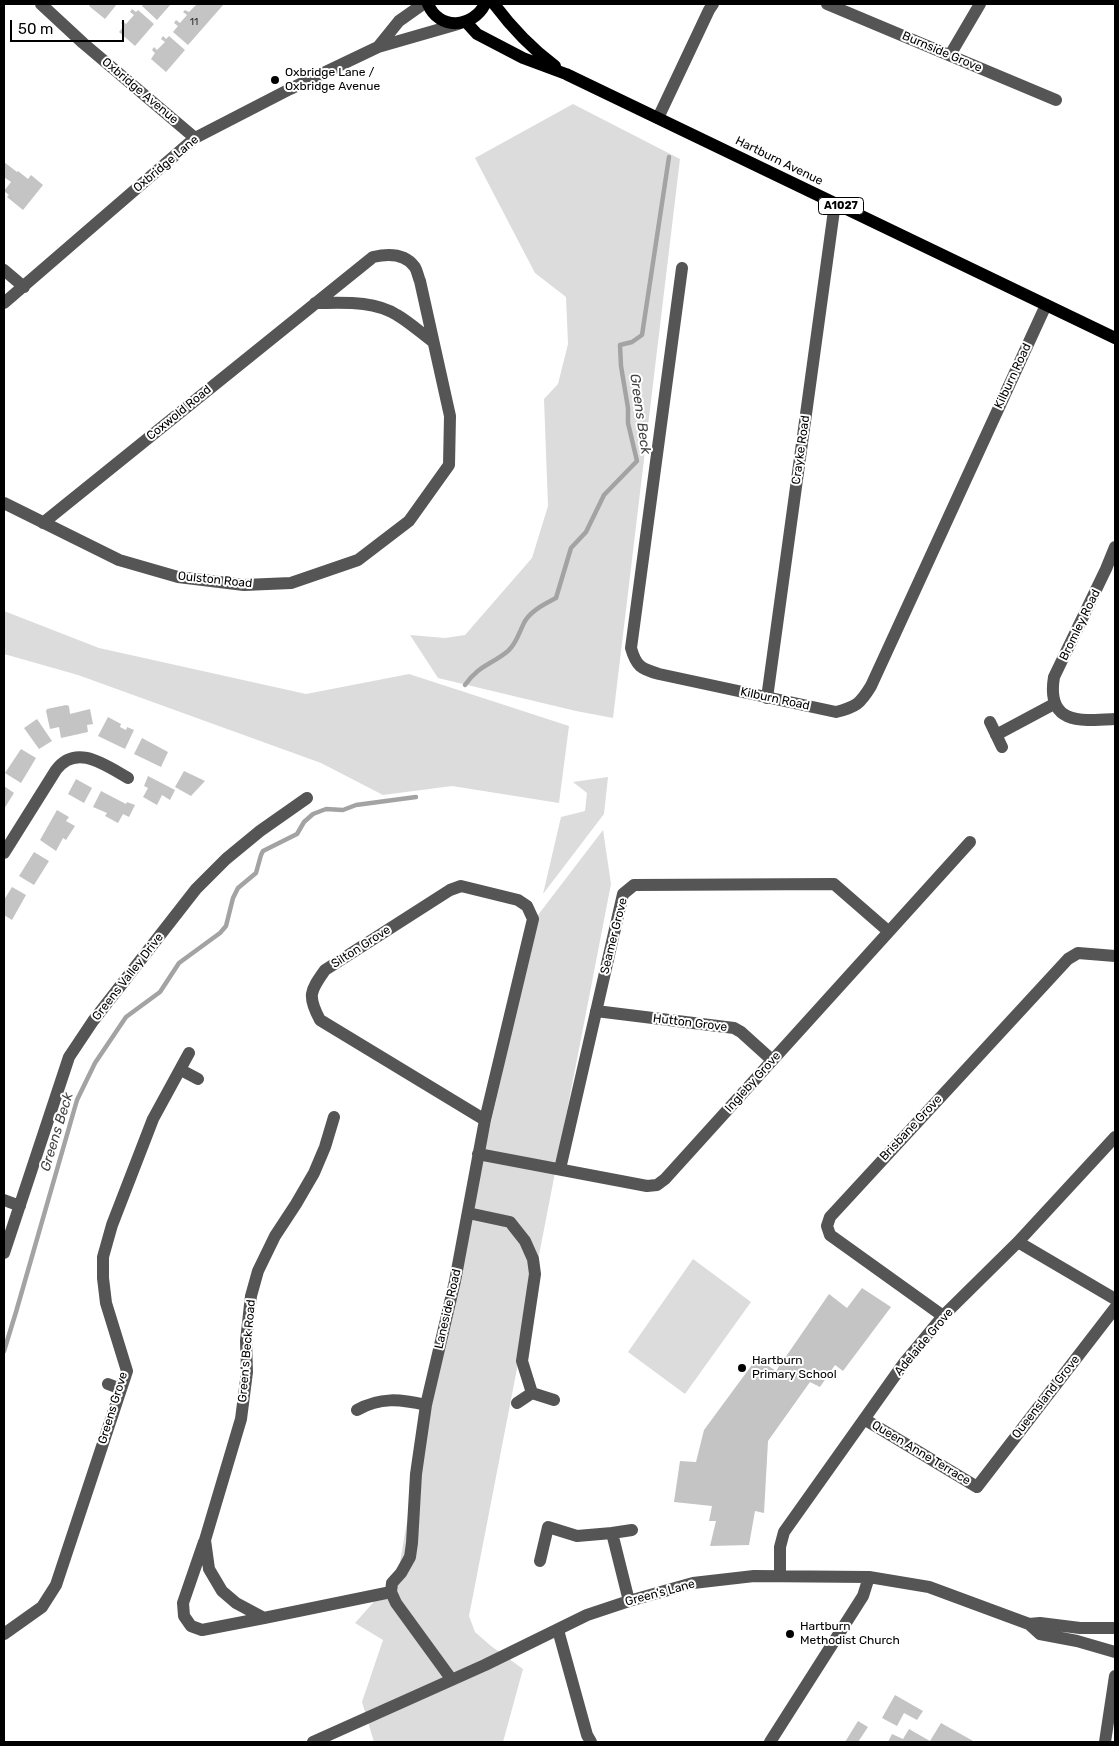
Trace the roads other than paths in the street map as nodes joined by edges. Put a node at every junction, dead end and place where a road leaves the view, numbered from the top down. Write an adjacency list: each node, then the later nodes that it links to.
1 (41, 4): 15 (street, Oxbridge Avenue)
2 (422, 4): 10 (street, Oxbridge Lane)
3 (428, 4): 9 (main road, A1027)
4 (485, 4): 9 (main road)
5 (494, 4): 12 (main road, Hartburn Avenue / A1027)
6 (713, 4): 14 (street)
7 (827, 4): 11 (street, Burnside Grove)
8 (980, 4): 11 (street)
9 (462, 23): 10 (street, Oxbridge Lane); 12 (main road, Hartburn Avenue / A1027)
10 (378, 47): 15 (street, Oxbridge Lane)
11 (950, 55): 13 (street, Burnside Grove)
12 (566, 74): 14 (main road, Hartburn Avenue / A1027)
13 (1056, 100)
14 (658, 118): 16 (main road, Hartburn Avenue / A1027)
15 (195, 138): 19 (street, Oxbridge Lane)
16 (835, 203): 22 (main road, Hartburn Avenue / A1027); 28 (street, Crayke Road)
17 (682, 268): 28 (street, Kilburn Road)
18 (4, 270): 19 (street)
19 (24, 287): 21 (street, Oxbridge Lane)
20 (316, 302): 24 (street); 24 (street, Coxwold Road); 26 (street, Coxwold Road)
21 (4, 303)
22 (1046, 305): 23 (main road, Hartburn Avenue / A1027); 28 (street, Kilburn Road)
23 (1115, 338)
24 (432, 340): 26 (street, Oulston Road)
25 (4, 503): 26 (street, Oulston Road)
26 (43, 523)
27 (1115, 547): 29 (street, Bromley Road)
28 (767, 698)
29 (1054, 704): 30 (street); 32 (street)
30 (1115, 719)
31 (990, 722): 32 (street)
32 (996, 735): 33 (street)
33 (1002, 747)
34 (128, 778): 37 (street)
35 (307, 798): 52 (street, Greens Valley Drive)
36 (970, 842): 39 (street, Ingleby Grove)
37 (4, 853)
38 (533, 919): 47 (street, Laneside Road); 47 (street, Silton Grove)
39 (888, 931): 41 (street, Seamer Grove); 43 (street, Ingleby Grove)
40 (1115, 956): 58 (street, Brisbane Grove)
41 (596, 1011): 43 (street, Hutton Grove); 50 (street, Seamer Grove)
42 (189, 1053): 44 (street, Greens Grove)
43 (772, 1060): 50 (street, Ingleby Grove)
44 (181, 1070): 45 (street); 60 (street, Greens Grove)
45 (198, 1079)
46 (334, 1116): 70 (street, Green's Beck Road)
47 (485, 1120): 49 (street, Laneside Road)
48 (1115, 1138): 54 (street, Adelaide Grove)
49 (478, 1154): 50 (street, Ingleby Grove); 53 (street, Laneside Road)
50 (560, 1169)
51 (4, 1200): 52 (street)
52 (20, 1206): 55 (street, Greens Valley Drive)
53 (468, 1213): 61 (street); 64 (street, Laneside Road)
54 (1018, 1242): 56 (street); 58 (street, Adelaide Grove)
55 (4, 1253)
56 (1115, 1299)
57 (1115, 1308): 67 (street, Queensland Grove)
58 (943, 1316): 66 (street, Adelaide Grove)
59 (108, 1384): 60 (street)
60 (121, 1389): 80 (street, Greens Grove)
61 (532, 1394): 62 (street); 63 (street)
62 (554, 1400)
63 (517, 1403)
64 (426, 1405): 65 (street); 74 (street, Laneside Road)
65 (357, 1410)
66 (864, 1419): 67 (street, Queen Anne Terrace); 72 (street, Adelaide Grove)
67 (977, 1487)
68 (632, 1530): 69 (street)
69 (612, 1533): 71 (street); 75 (street)
70 (205, 1540): 76 (street, Green's Beck Road); 76 (street, Green's Beck Road)
71 (540, 1561)
72 (780, 1576): 73 (street, Green's Lane); 75 (street, Green's Lane)
73 (869, 1577): 77 (street, Green's Lane); 87 (street)
74 (392, 1592): 76 (street, Green's Beck Road); 83 (street)
75 (629, 1601): 79 (street, Green's Lane)
76 (264, 1618)
77 (1029, 1624): 78 (street, Green's Lane); 81 (street, Green's Lane)
78 (1115, 1628)
79 (558, 1630): 83 (street, Green's Lane); 86 (street)
80 (4, 1634)
81 (1115, 1652)
82 (1115, 1676): 84 (street)
83 (452, 1680): 85 (street, Green's Lane)
84 (1109, 1741)
85 (312, 1742)
86 (591, 1742)
87 (770, 1742)

